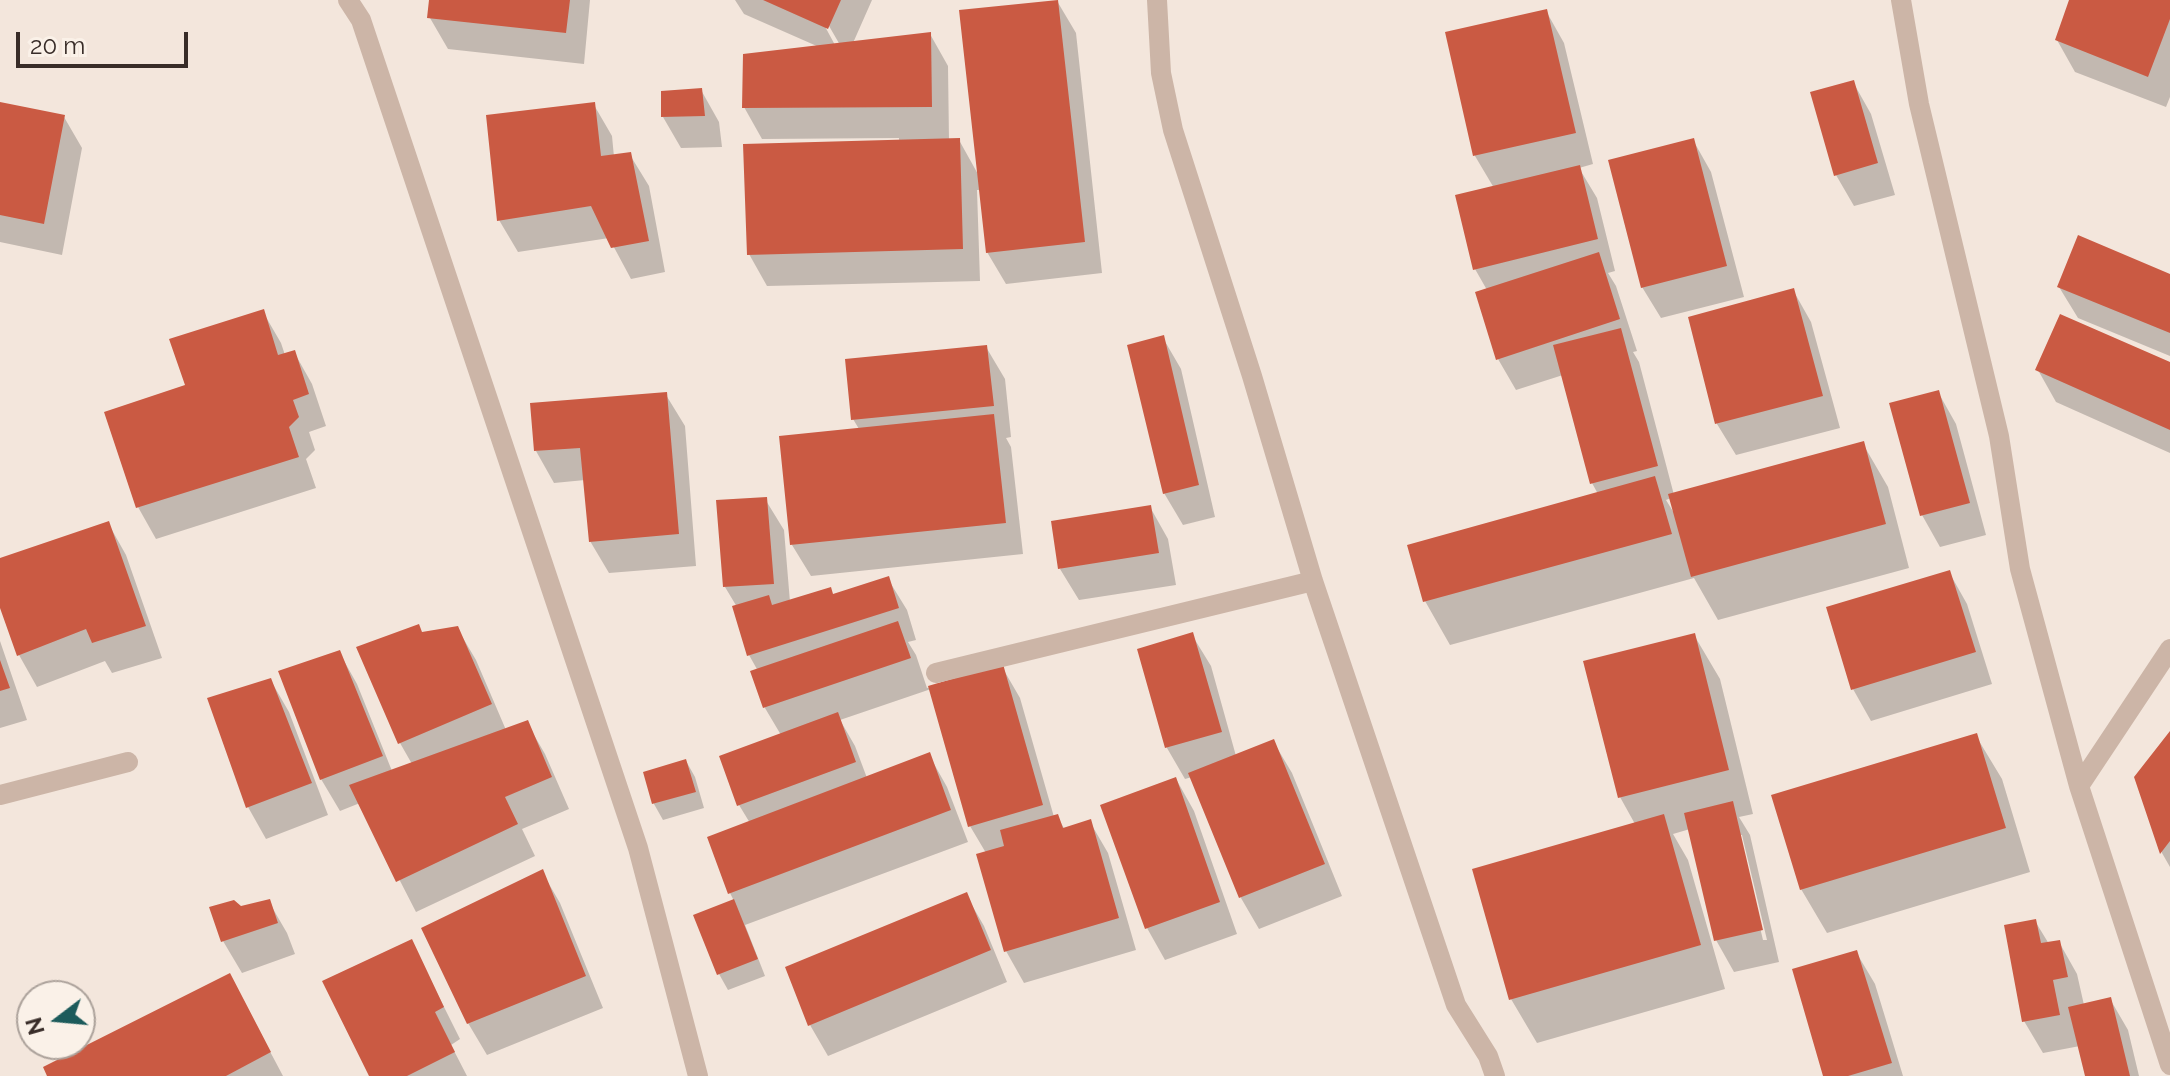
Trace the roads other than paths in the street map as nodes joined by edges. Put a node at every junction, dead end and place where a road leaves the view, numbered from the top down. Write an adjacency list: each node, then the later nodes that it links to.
1 (348, 0): 11 (street)
2 (1157, 0): 4 (street)
3 (1901, 0): 8 (street)
4 (1313, 581): 6 (street); 12 (street)
5 (2170, 649): 8 (street)
6 (936, 673)
7 (128, 762): 9 (street)
8 (2079, 786): 10 (street)
9 (0, 795)
10 (2170, 1065)
11 (698, 1076)
12 (1495, 1076)

